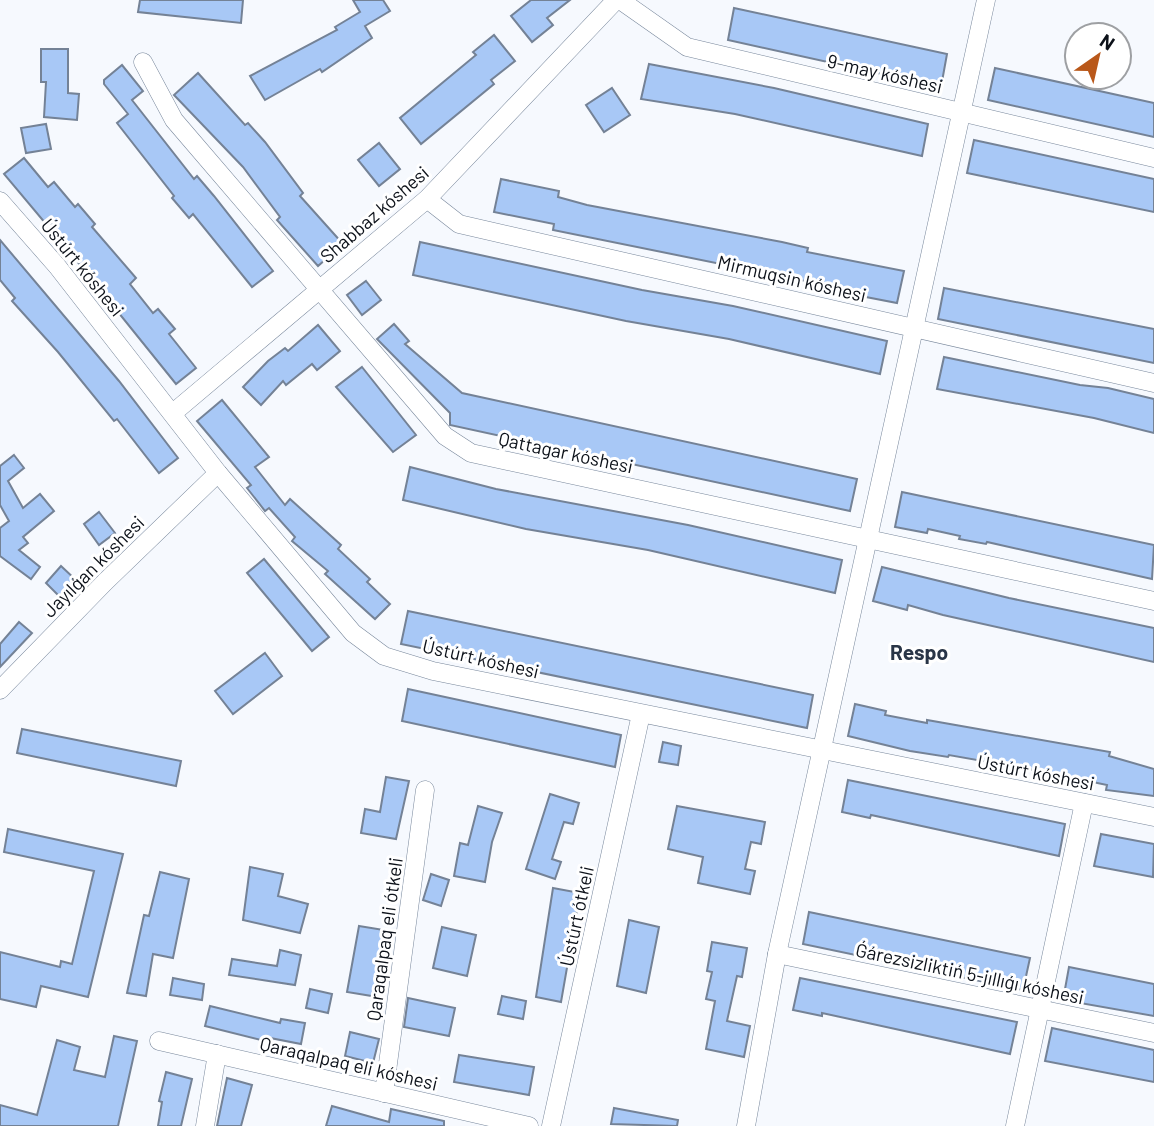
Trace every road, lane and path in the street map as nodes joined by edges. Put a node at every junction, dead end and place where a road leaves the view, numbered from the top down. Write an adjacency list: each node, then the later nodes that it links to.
1 (618, 0): 4 (street, 9-may kóshesi); 6 (street, Shabbaz kóshesi)
2 (986, 0): 4 (street)
3 (143, 62): 8 (street, Qattagar kóshesi)
4 (961, 113): 5 (street, 9-may kóshesi); 9 (street)
5 (1154, 158)
6 (427, 199): 8 (street, Shabbaz kóshesi); 9 (street, Mirmuqsin kóshesi)
7 (0, 201): 11 (street, Ústúrt kóshesi)
8 (318, 290): 11 (street, Shabbaz kóshesi); 13 (street, Qattagar kóshesi)
9 (913, 327): 10 (street, Mirmuqsin kóshesi); 13 (street)
10 (1154, 383)
11 (173, 413): 12 (street, Ústúrt kóshesi)
12 (218, 473): 15 (street, Jayılǵan kóshesi); 16 (street, Ústúrt kóshesi)
13 (870, 541): 14 (street, Qattagar kóshesi); 17 (street)
14 (1154, 601)
15 (0, 690)
16 (641, 714): 17 (street, Ústúrt kóshesi); 29 (street, Ústúrt ótkeli)
17 (822, 752): 19 (street, Ústúrt kóshesi); 21 (street)
18 (425, 790): 26 (street, Qaraqalpaq eli ótkeli)
19 (1084, 803): 20 (street, Ústúrt kóshesi); 22 (street)
20 (1154, 817)
21 (777, 954): 22 (street, Ǵárezsizliktiń 5-jıllıǵı kóshesi); 30 (street)
22 (1039, 1010): 23 (street, Ǵárezsizliktiń 5-jıllıǵı kóshesi); 31 (street)
23 (1154, 1033)
24 (159, 1041): 25 (street, Qaraqalpaq eli kóshesi)
25 (217, 1054): 26 (street, Qaraqalpaq eli kóshesi); 27 (street)
26 (384, 1093): 28 (street, Qaraqalpaq eli kóshesi)
27 (205, 1126)
28 (530, 1126)
29 (551, 1126)
30 (746, 1126)
31 (1015, 1126)

